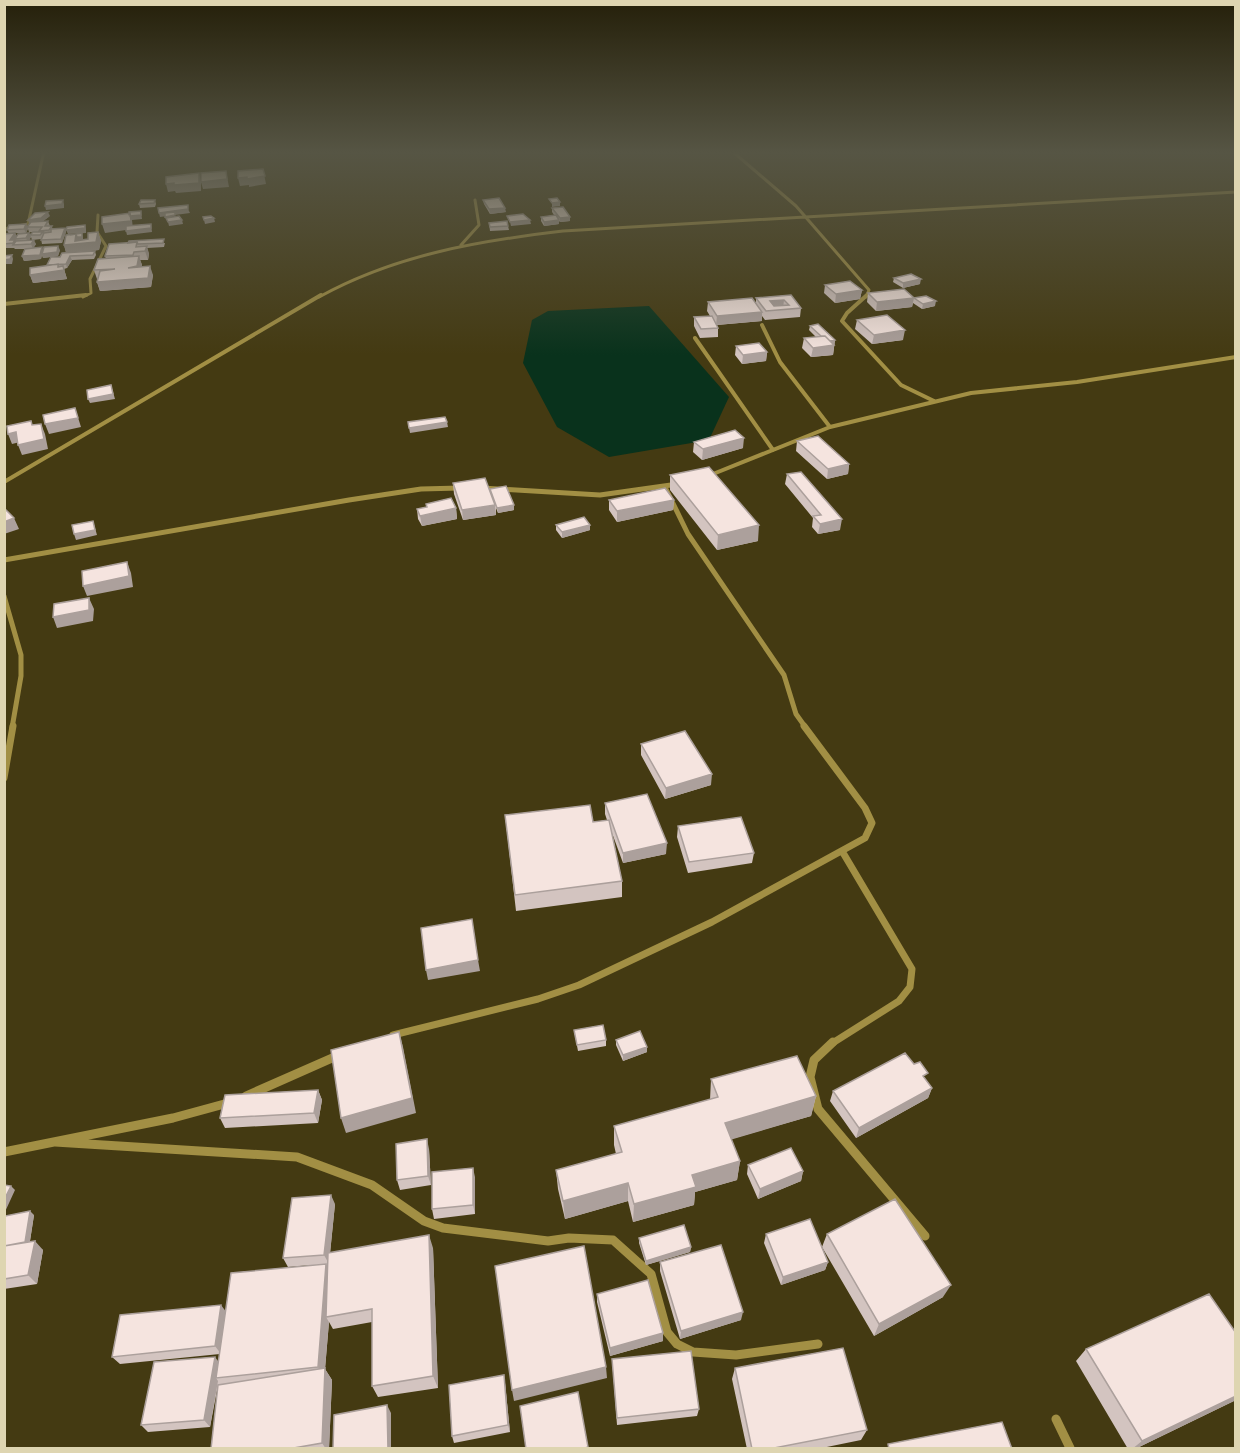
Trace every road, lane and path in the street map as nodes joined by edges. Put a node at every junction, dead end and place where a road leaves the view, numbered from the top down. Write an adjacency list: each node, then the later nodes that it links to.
1 (28, 219): 6 (street)
2 (98, 219): 8 (street)
3 (478, 219): 7 (street)
4 (807, 219): 5 (street); 7 (street); 12 (street)
5 (810, 219)
6 (4, 229)
7 (460, 245): 16 (street)
8 (4, 304)
9 (762, 325): 13 (street)
10 (695, 338): 14 (street)
11 (1236, 357): 12 (street)
12 (934, 402): 13 (street)
13 (830, 427): 14 (street)
14 (773, 450): 15 (street)
15 (703, 477)
16 (4, 482)
17 (684, 483): 18 (street)
18 (665, 487): 19 (street); 22 (street)
19 (4, 560)
20 (4, 596): 21 (street)
21 (4, 778)
22 (842, 851): 23 (street); 27 (street)
23 (381, 1038)
24 (350, 1051): 25 (street)
25 (43, 1141): 26 (street); 28 (street)
26 (4, 1152)
27 (925, 1236)
28 (818, 1344)
29 (1056, 1419): 30 (street)
30 (1070, 1449)

